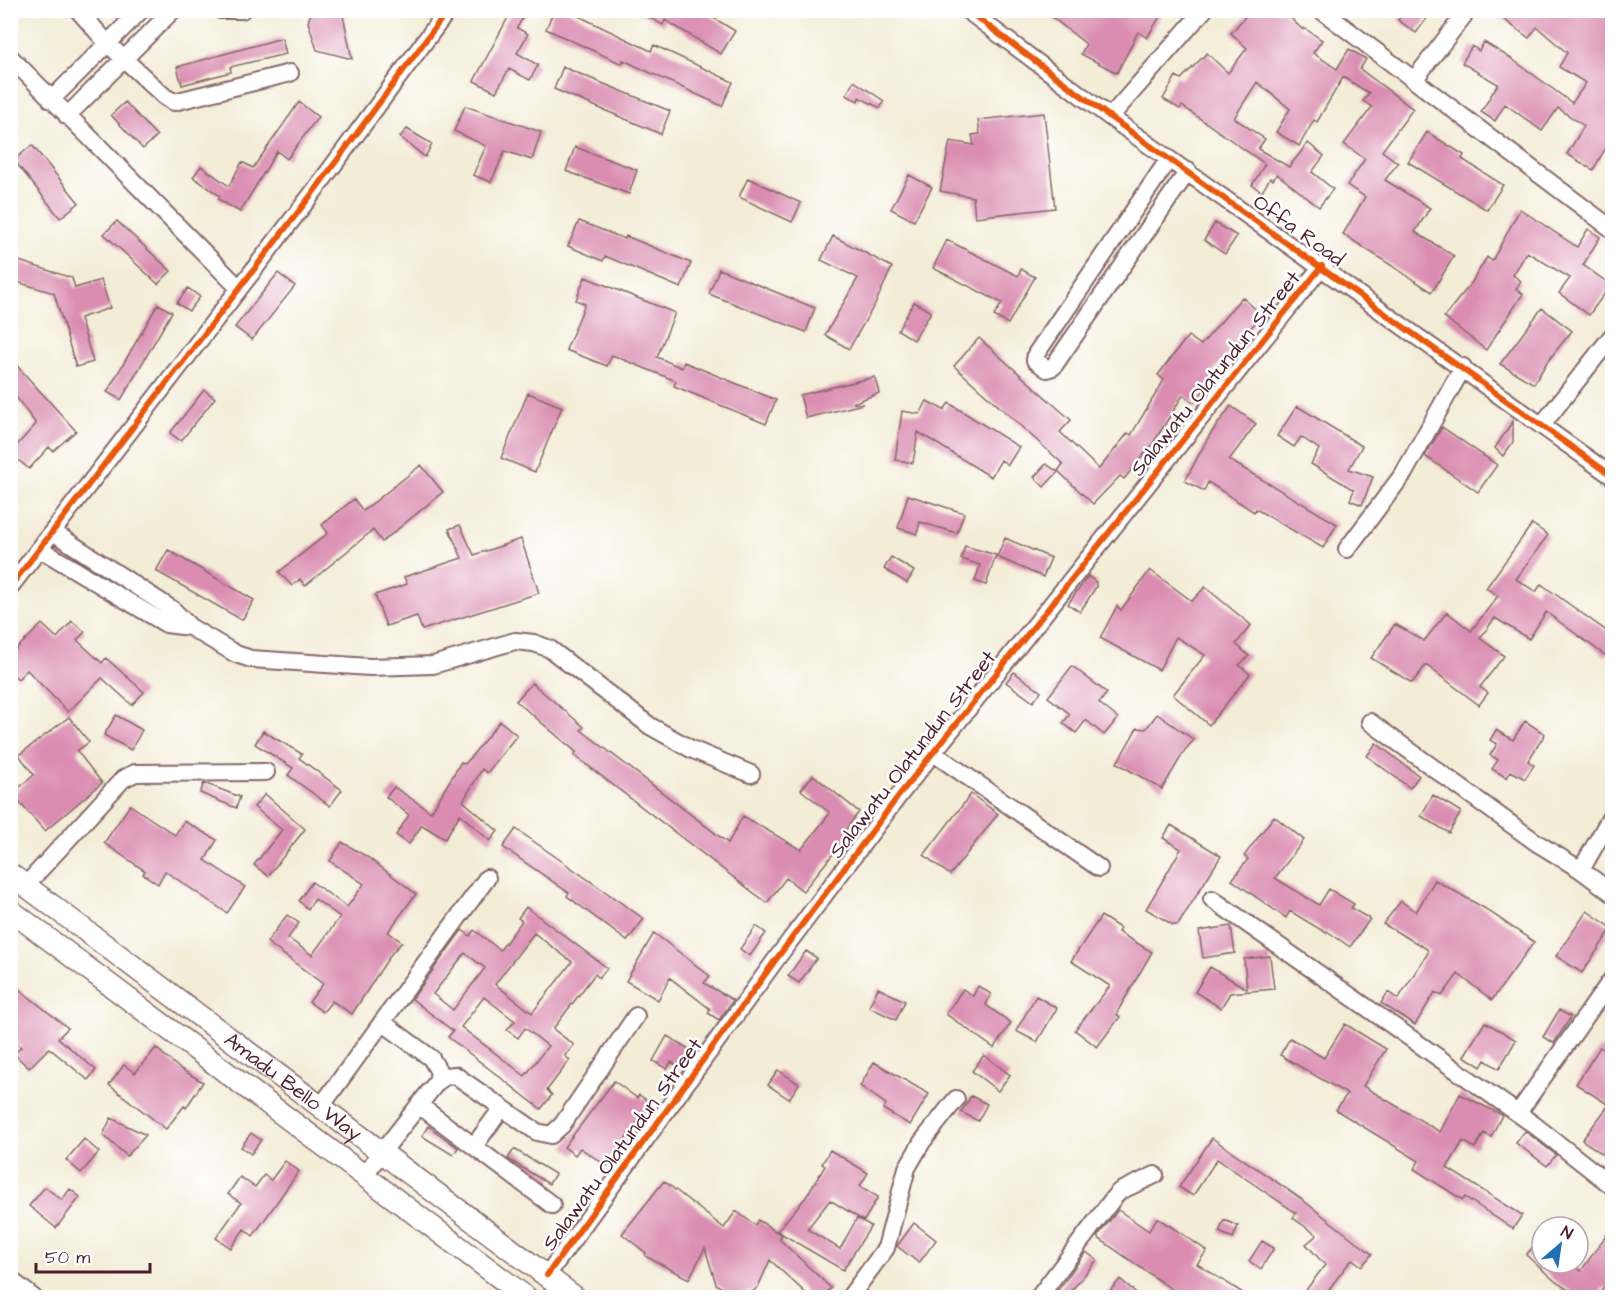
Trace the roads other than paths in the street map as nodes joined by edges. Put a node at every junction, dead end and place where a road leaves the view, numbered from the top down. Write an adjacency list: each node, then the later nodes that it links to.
1 (78, 10): 11 (street)
2 (141, 10): 11 (street)
3 (173, 10): 13 (street)
4 (220, 10): 5 (street)
5 (242, 10)
6 (448, 10): 27 (street)
7 (967, 10): 18 (street, Offa Road)
8 (1204, 10): 18 (street)
9 (1321, 10): 15 (street)
10 (1468, 10): 15 (street)
11 (108, 44): 13 (street); 16 (street)
12 (10, 57): 16 (street)
13 (126, 60): 14 (street); 17 (street)
14 (290, 73)
15 (1414, 80): 23 (street)
16 (51, 100): 17 (street)
17 (67, 116): 27 (street)
18 (1110, 117): 19 (street, Offa Road)
19 (1169, 159): 20 (street, Offa Road); 21 (street)
20 (1188, 171): 22 (street); 24 (street, Offa Road)
21 (1145, 195): 22 (street); 25 (street)
22 (1162, 208): 26 (street)
23 (1612, 229)
24 (1322, 266): 31 (street, Offa Road); 40 (street, Salawatu Olatundun Street)
25 (1094, 269): 26 (street); 28 (street)
26 (1112, 282): 29 (street)
27 (239, 288): 34 (street)
28 (1079, 292): 29 (street); 29 (street)
29 (1096, 304)
30 (1612, 336): 32 (street)
31 (1463, 368): 32 (street, Offa Road); 36 (street)
32 (1542, 424): 33 (street, Offa Road)
33 (1612, 476)
34 (53, 532): 35 (street); 38 (street)
35 (40, 549): 37 (street); 38 (street)
36 (1347, 549)
37 (10, 587)
38 (190, 627): 42 (street)
39 (1370, 722): 45 (street)
40 (932, 752): 44 (street); 66 (street, Salawatu Olatundun Street)
41 (266, 772): 47 (street)
42 (751, 774)
43 (1612, 815): 45 (street)
44 (1099, 868)
45 (1581, 870): 48 (street)
46 (487, 878): 53 (street)
47 (18, 879): 56 (main road, Amadu Bello Way)
48 (1612, 893)
49 (1212, 899): 59 (street)
50 (10, 910): 62 (main road, Amadu Bello Way)
51 (1612, 979): 59 (street)
52 (636, 1016): 58 (street)
53 (382, 1022): 54 (street); 56 (street)
54 (437, 1082): 57 (street); 58 (street)
55 (956, 1099): 71 (street)
56 (322, 1105): 61 (main road, Amadu Bello Way)
57 (418, 1105): 60 (street); 61 (street)
58 (502, 1108): 60 (street)
59 (1518, 1113): 64 (street)
60 (474, 1146): 65 (street)
61 (382, 1151): 62 (street); 66 (main road, Amadu Bello Way)
62 (364, 1175): 69 (main road, Amadu Bello Way)
63 (1155, 1175): 72 (street)
64 (1612, 1185)
65 (552, 1204)
66 (547, 1275): 70 (main road, Amadu Bello Way)
67 (10, 1279): 68 (street)
68 (34, 1298)
69 (527, 1298)
70 (576, 1298)
71 (849, 1298)
72 (1038, 1298)

